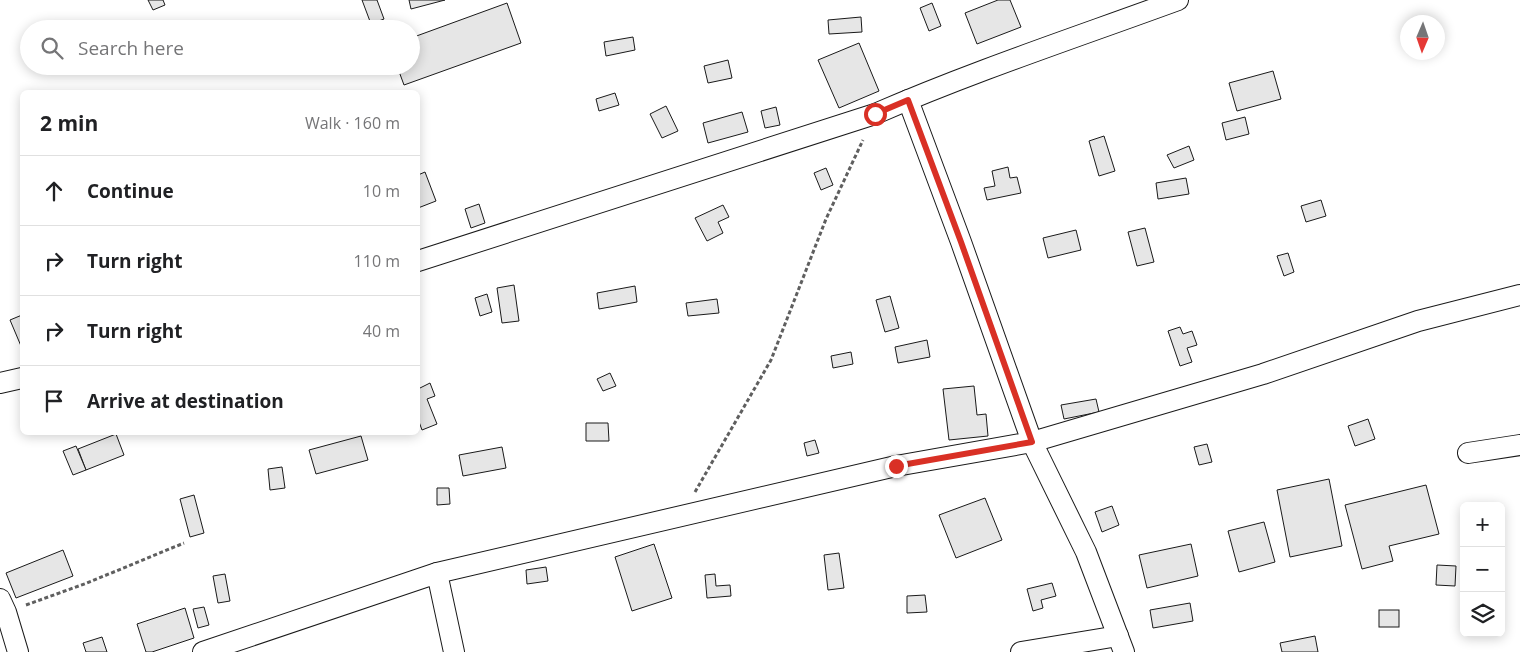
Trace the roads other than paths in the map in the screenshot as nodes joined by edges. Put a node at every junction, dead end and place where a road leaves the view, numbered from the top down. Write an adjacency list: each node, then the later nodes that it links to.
1 (1178, 0): 2 (street)
2 (908, 100): 3 (street); 7 (street)
3 (420, 260)
4 (1520, 295): 7 (street)
5 (20, 378): 6 (street)
6 (0, 383)
7 (1032, 442): 10 (street); 12 (street)
8 (1520, 445): 9 (street)
9 (1468, 453)
10 (437, 573): 14 (street); 15 (street)
11 (3, 606): 13 (street)
12 (1121, 644): 16 (street)
13 (18, 652)
14 (203, 652)
15 (454, 652)
16 (1021, 652)

